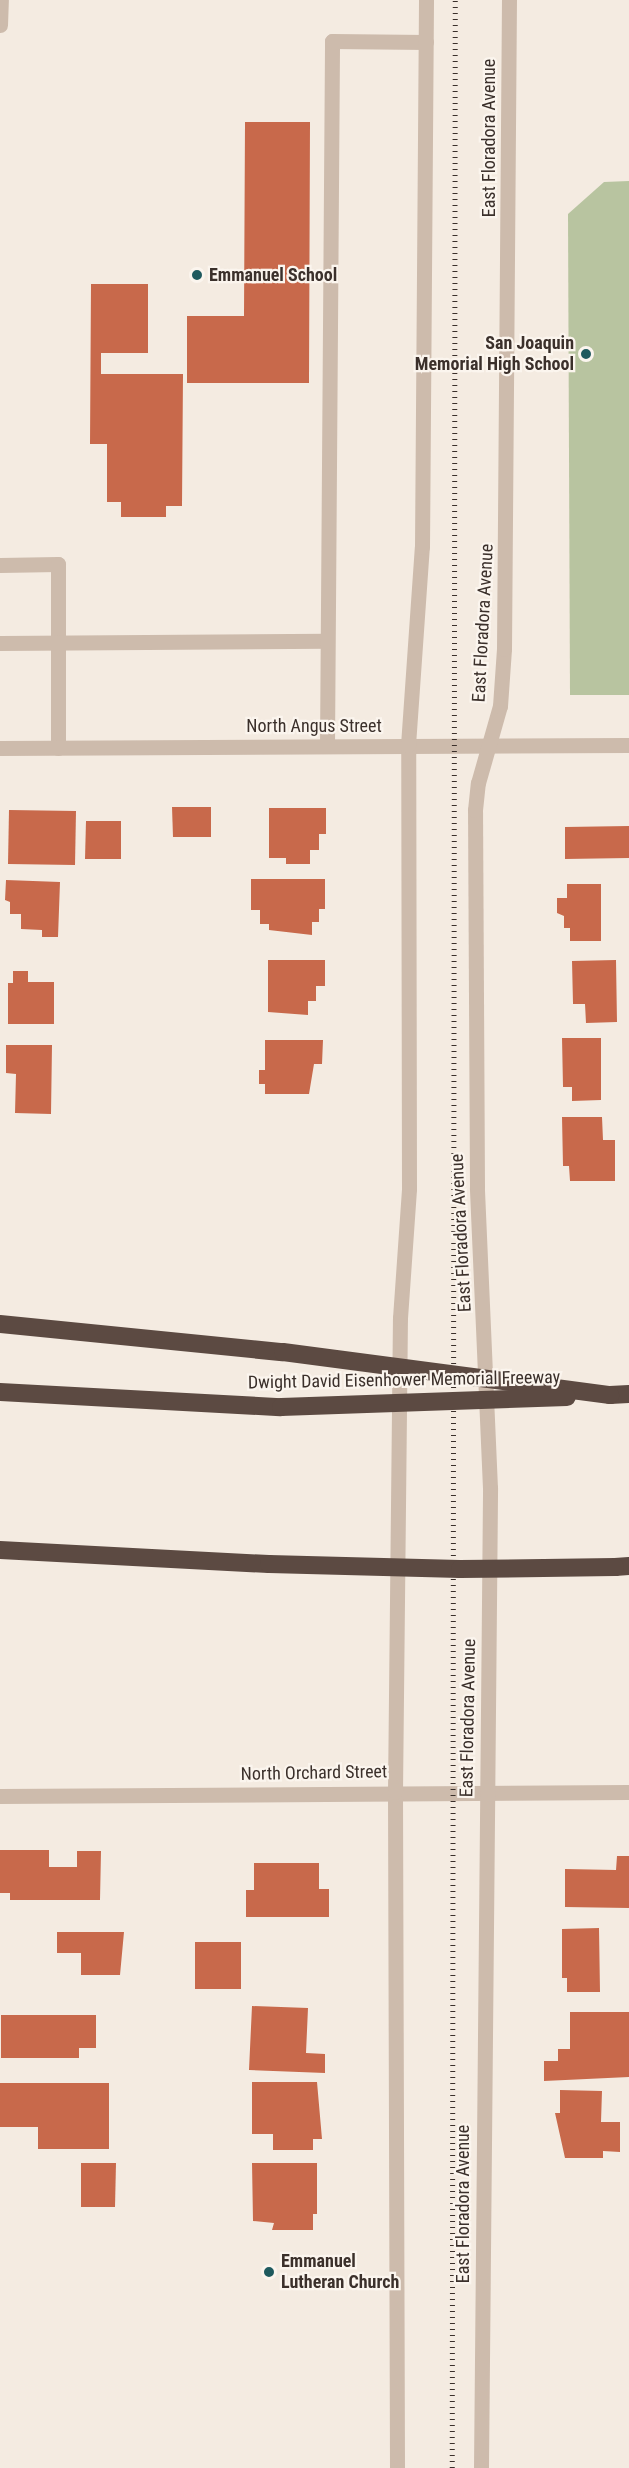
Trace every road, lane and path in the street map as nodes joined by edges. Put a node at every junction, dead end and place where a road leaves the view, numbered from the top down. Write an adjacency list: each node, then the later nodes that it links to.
1 (1, 0): 4 (street)
2 (426, 0): 5 (street)
3 (509, 0): 11 (street, East Floradora Avenue)
4 (0, 25)
5 (426, 42): 7 (street); 10 (street)
6 (0, 565): 8 (street)
7 (327, 641): 8 (street); 13 (street)
8 (57, 642): 9 (street); 15 (street)
9 (0, 643)
10 (408, 745): 11 (street, North Angus Street); 13 (street, North Angus Street); 25 (street)
11 (489, 745): 12 (street, North Angus Street); 24 (street, East Floradora Avenue)
12 (629, 745)
13 (327, 746): 15 (street, North Angus Street)
14 (0, 748): 15 (street, North Angus Street)
15 (58, 748)
16 (0, 1324): 19 (highway, bridge)
17 (0, 1392): 19 (highway, Dwight David Eisenhower Memorial Freeway, bridge)
18 (629, 1394): 19 (highway, Dwight David Eisenhower Memorial Freeway)
19 (610, 1395)
20 (0, 1550): 21 (highway)
21 (75, 1554): 22 (highway); 23 (highway, bridge)
22 (0, 1555)
23 (622, 1566)
24 (486, 1791): 25 (street, North Orchard Street); 26 (street, North Orchard Street); 29 (street, East Floradora Avenue)
25 (395, 1792): 27 (street, North Orchard Street); 28 (street)
26 (629, 1792)
27 (0, 1797)
28 (397, 2468)
29 (481, 2468)

